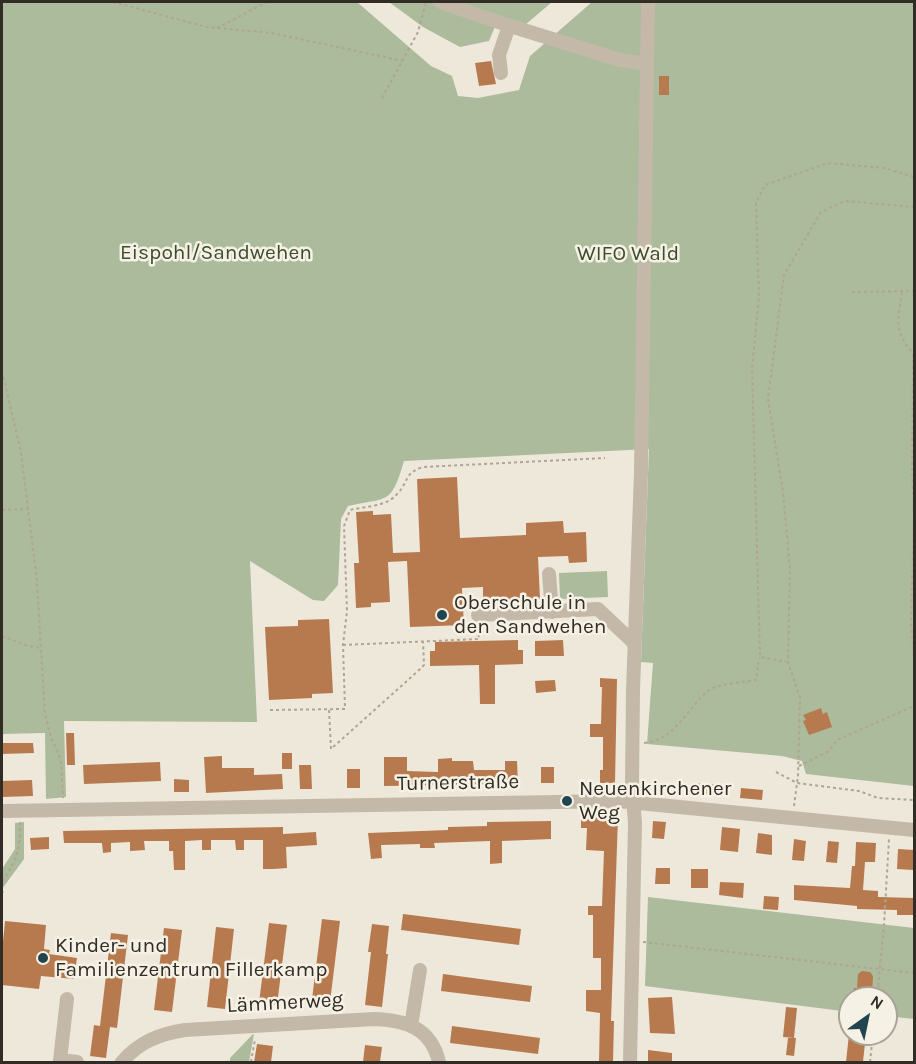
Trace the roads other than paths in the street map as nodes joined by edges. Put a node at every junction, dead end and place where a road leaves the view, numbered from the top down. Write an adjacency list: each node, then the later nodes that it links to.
1 (440, 2): 3 (street)
2 (648, 2): 4 (street)
3 (509, 26): 4 (street); 5 (street)
4 (647, 64): 9 (street)
5 (501, 73)
6 (549, 574): 7 (street)
7 (552, 612): 8 (street); 9 (street)
8 (478, 615)
9 (635, 644): 10 (street)
10 (633, 802): 11 (street, Turnerstraße); 12 (street, Turnerstraße); 19 (street)
11 (2, 811)
12 (915, 830)
13 (420, 970): 15 (street)
14 (67, 999): 16 (street)
15 (411, 1026): 17 (street, Lämmerweg); 18 (street, Lämmerweg)
16 (77, 1062)
17 (122, 1062)
18 (439, 1062)
19 (630, 1062)

